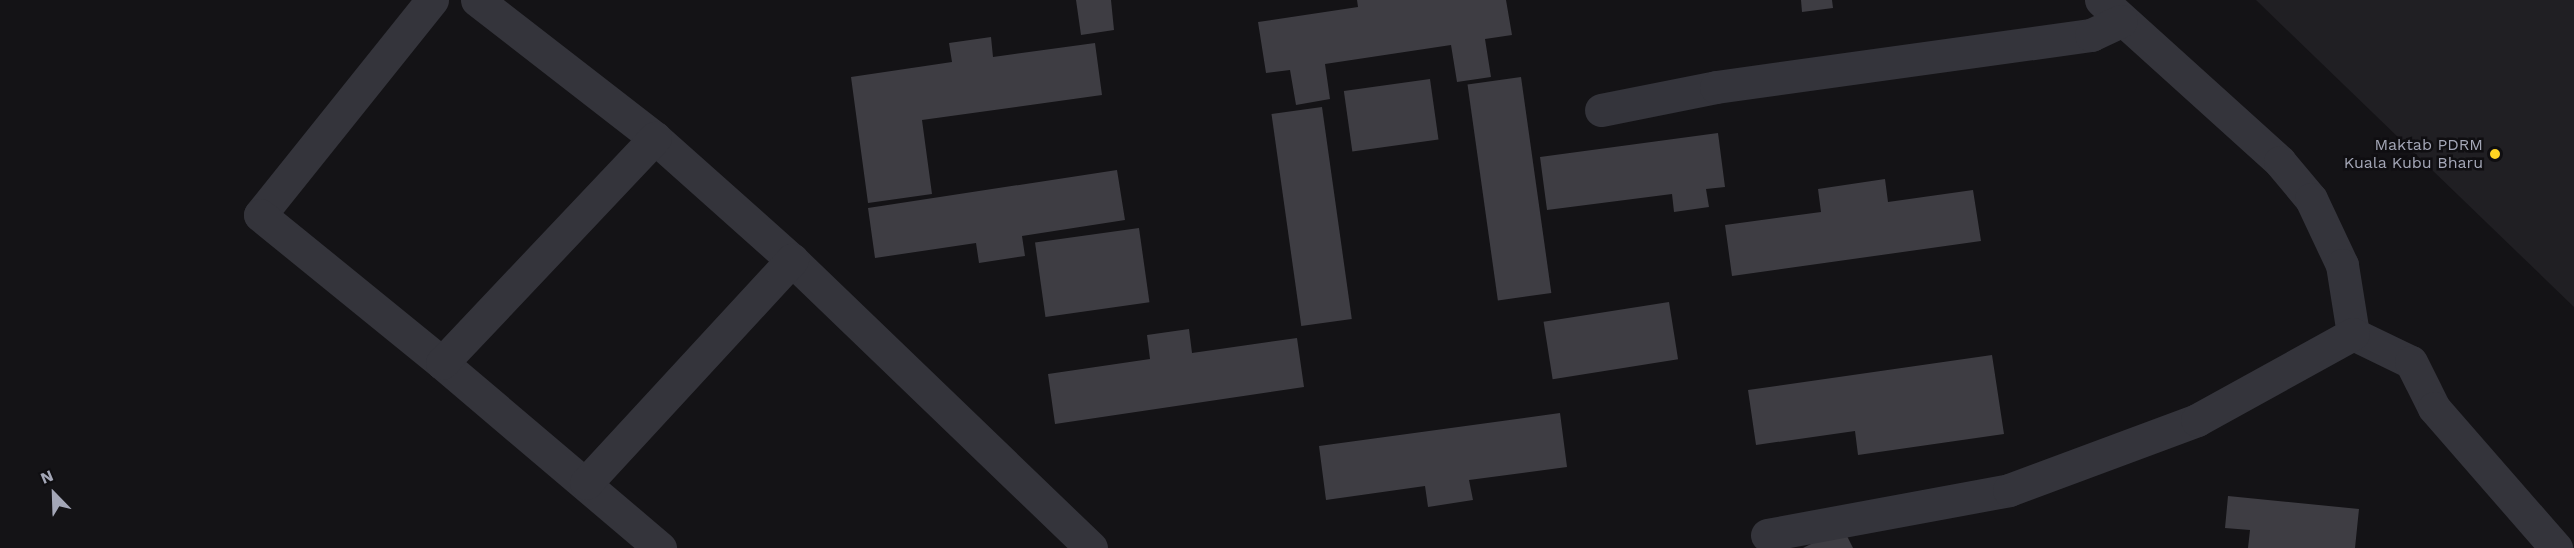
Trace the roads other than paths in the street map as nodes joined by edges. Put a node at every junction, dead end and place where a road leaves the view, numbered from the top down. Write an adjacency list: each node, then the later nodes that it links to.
1 (432, 0): 8 (lane)
2 (477, 0): 5 (lane)
3 (2111, 10): 4 (lane); 7 (lane)
4 (1601, 110)
5 (655, 138): 6 (lane); 8 (lane)
6 (792, 260): 9 (lane); 11 (lane)
7 (2353, 334): 10 (lane); 13 (lane)
8 (442, 363): 9 (lane)
9 (586, 483): 12 (lane)
10 (1767, 535)
11 (1079, 544)
12 (660, 548)
13 (2556, 548)

